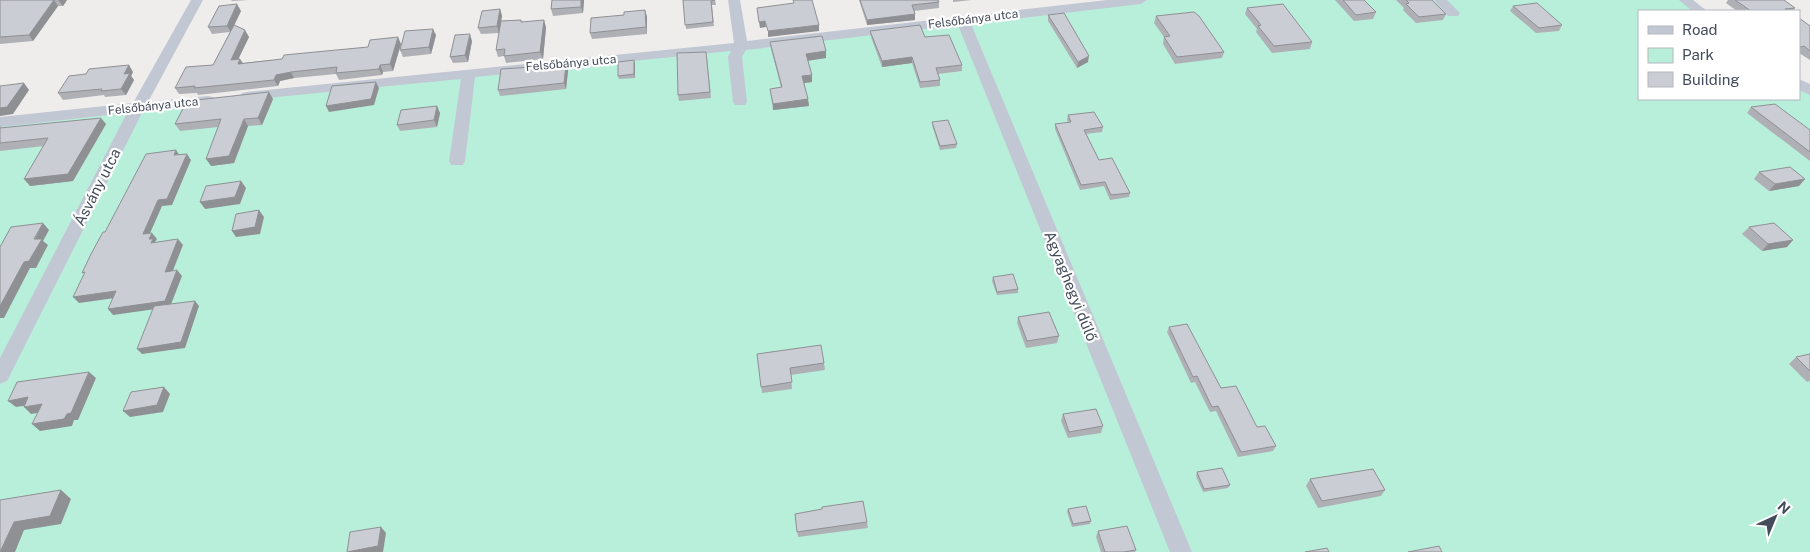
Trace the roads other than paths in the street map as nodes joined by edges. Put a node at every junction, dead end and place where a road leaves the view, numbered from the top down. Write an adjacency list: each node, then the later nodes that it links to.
1 (197, 0): 12 (street, Ásvány utca)
2 (734, 0): 9 (street)
3 (1141, 0): 8 (street, Felsőbánya utca)
4 (1440, 0): 7 (street)
5 (1685, 0): 6 (street)
6 (1699, 10)
7 (1453, 13)
8 (963, 20): 9 (street, Felsőbánya utca); 16 (street, Agyaghegyi dűlő)
9 (741, 46): 10 (street, Felsőbánya utca); 11 (street)
10 (469, 72): 12 (street, Felsőbánya utca); 14 (street)
11 (740, 102)
12 (138, 107): 13 (street, Felsőbánya utca); 15 (street, Ásvány utca)
13 (0, 122)
14 (457, 161)
15 (0, 376)
16 (1181, 552)

